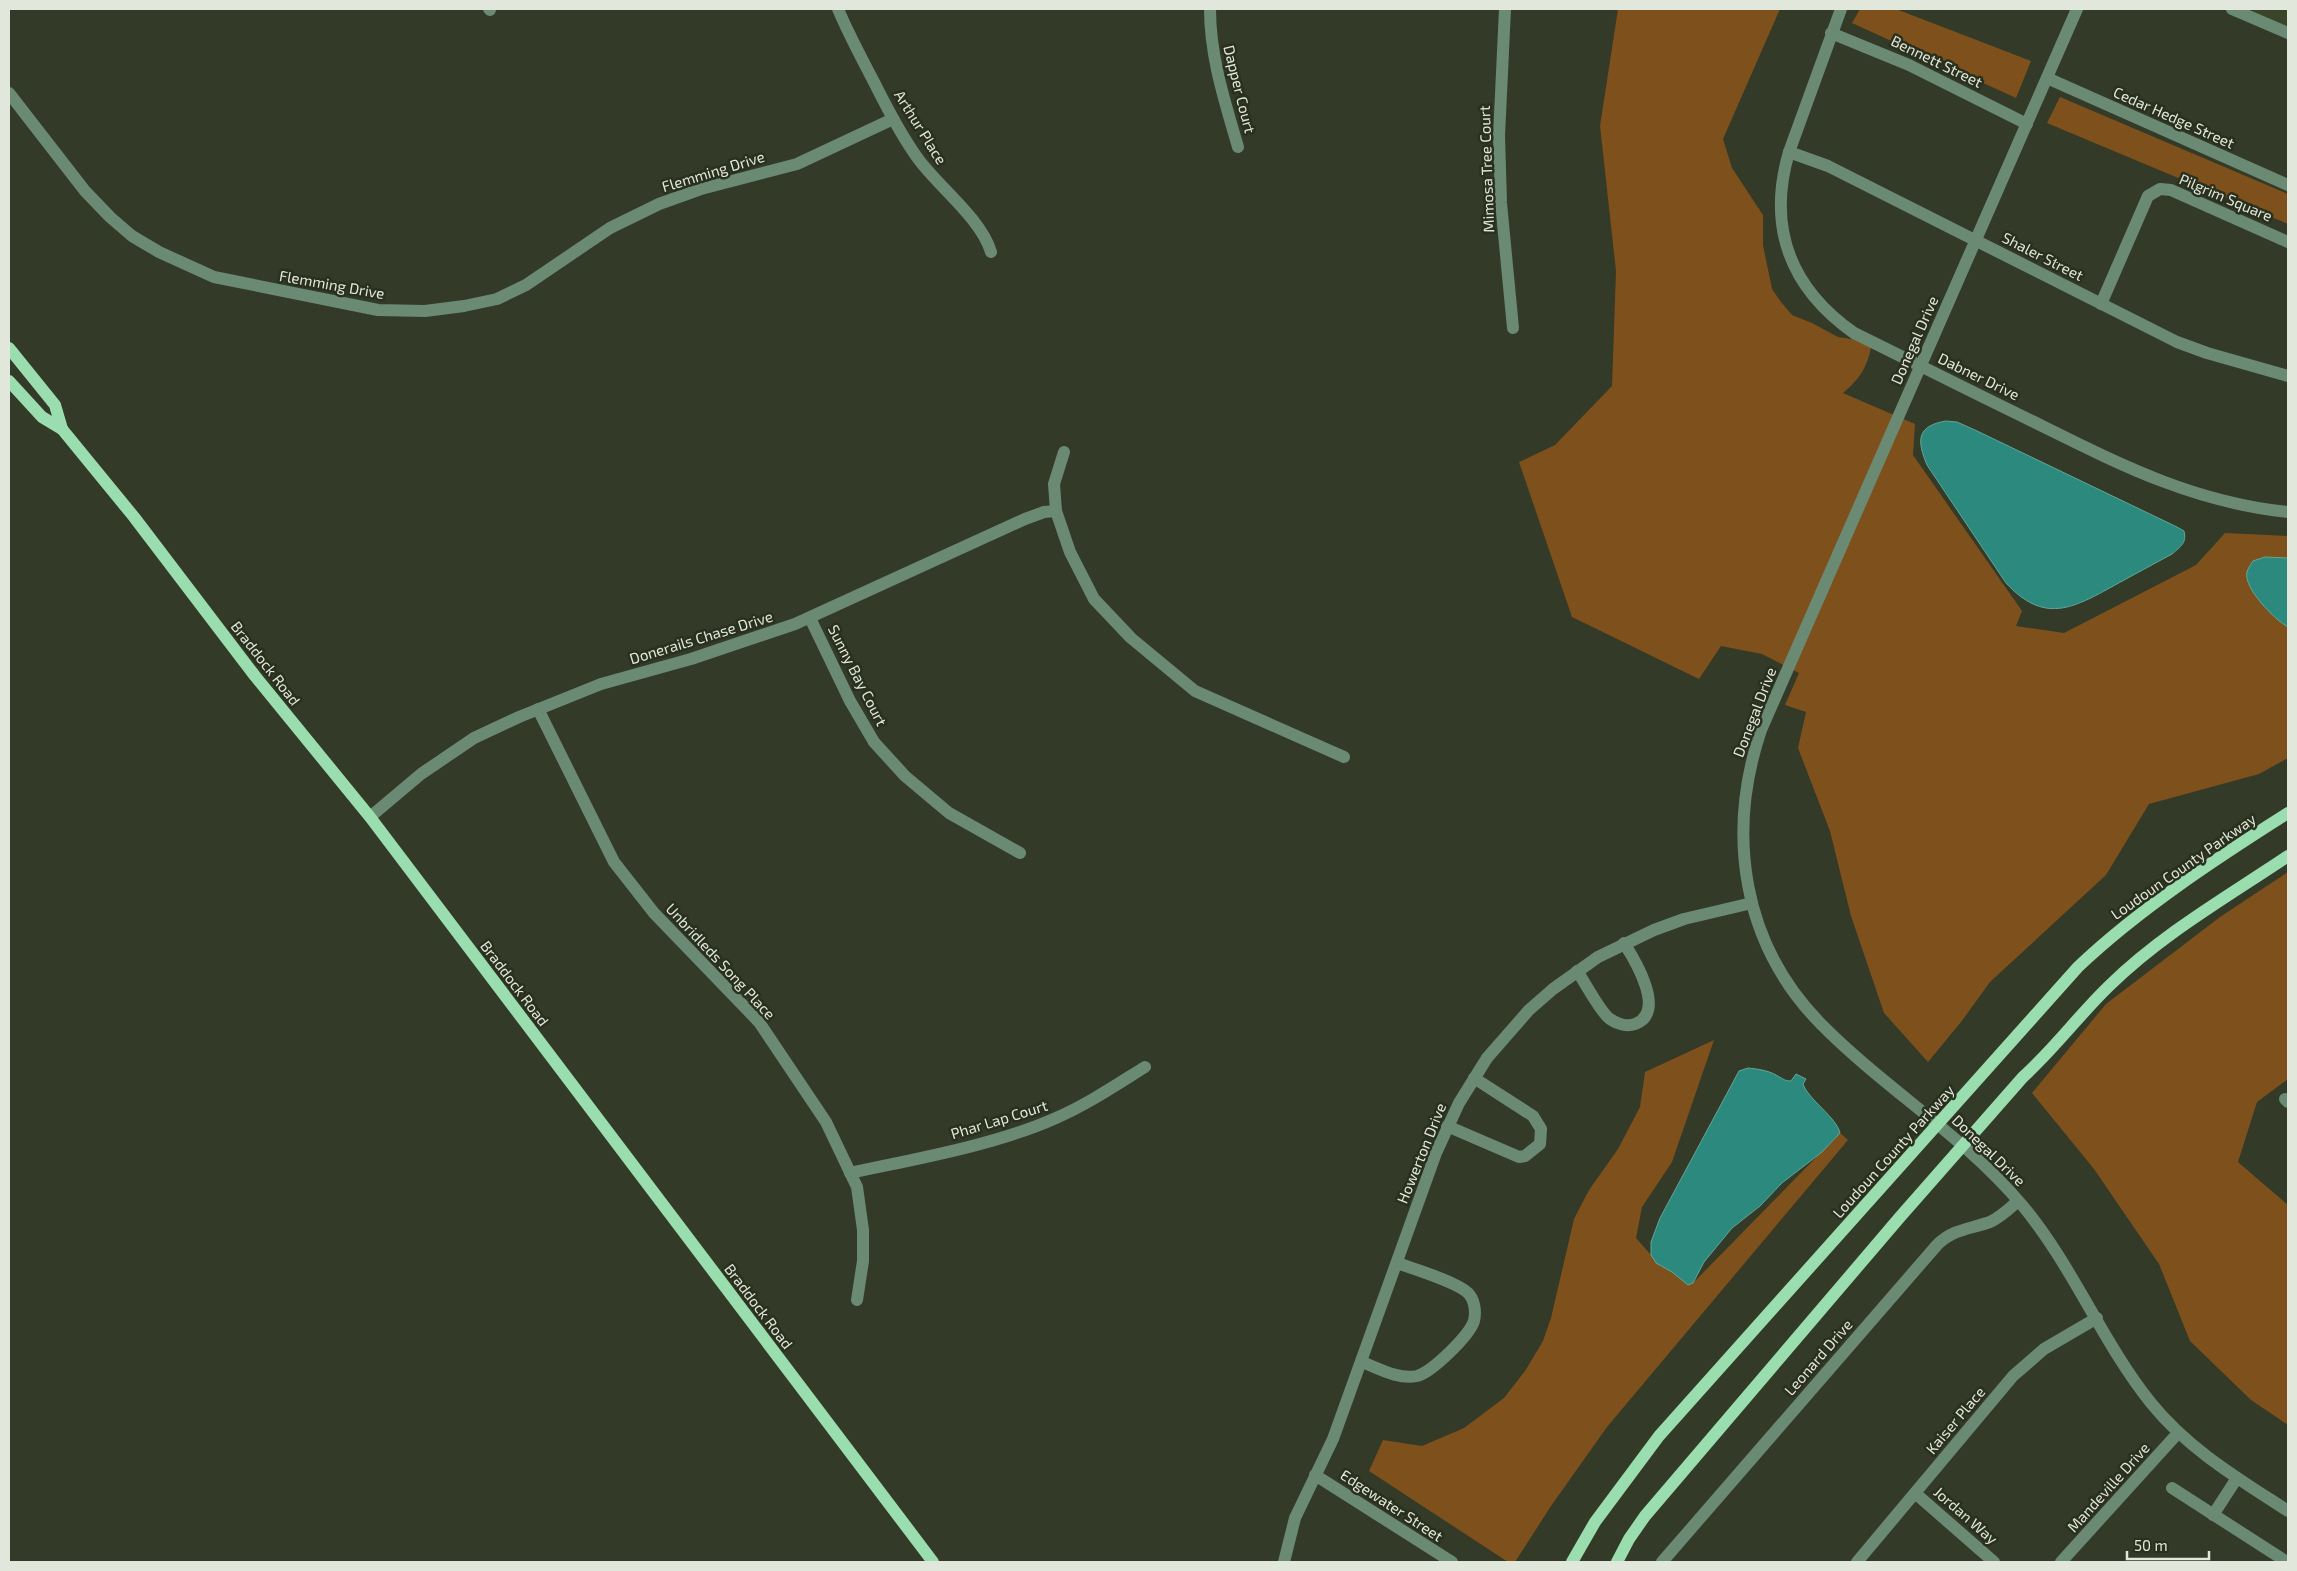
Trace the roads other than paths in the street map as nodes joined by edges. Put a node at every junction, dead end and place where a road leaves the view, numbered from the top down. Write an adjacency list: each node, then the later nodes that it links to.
1 (838, 9): 11 (street, Arthur Place)
2 (1210, 9): 13 (street, Dapper Court)
3 (1505, 9): 20 (street, Mimosa Tree Court)
4 (1841, 9): 7 (street, Dabner Drive)
5 (2077, 9): 9 (street, Donegal Drive)
6 (2232, 9): 8 (street)
7 (1831, 33): 12 (street, Bennett Street); 14 (street, Dabner Drive)
8 (2288, 33)
9 (2047, 78): 12 (street, Donegal Drive); 15 (street, Cedar Hedge Street)
10 (9, 93): 11 (street, Flemming Drive)
11 (893, 119): 18 (street, Arthur Place)
12 (2027, 124): 16 (street, Donegal Drive)
13 (1238, 147)
14 (1789, 152): 16 (street, Shaler Street); 22 (street, Dabner Drive)
15 (2288, 185)
16 (1976, 240): 19 (street, Shaler Street); 22 (street, Donegal Drive)
17 (2288, 242): 19 (street, Pilgrim Square)
18 (991, 252)
19 (2101, 304): 23 (street, Shaler Street)
20 (1513, 328)
21 (9, 348): 25 (main road, Braddock Road)
22 (1921, 366): 28 (street, Dabner Drive); 36 (street, Donegal Drive)
23 (2288, 376)
24 (9, 381): 25 (main road, Braddock Road)
25 (62, 429): 33 (main road, Braddock Road)
26 (1064, 452): 27 (street)
27 (1056, 511): 29 (street, Donerails Chase Drive); 31 (street)
28 (2288, 512)
29 (810, 618): 30 (street, Donerails Chase Drive); 34 (street, Sunny Bay Court)
30 (538, 710): 33 (street, Donerails Chase Drive); 44 (street, Unbridleds Song Place)
31 (1344, 757)
32 (2288, 813): 41 (main road, Loudoun County Parkway)
33 (370, 817): 58 (main road, Braddock Road)
34 (1020, 853)
35 (2288, 856): 43 (main road)
36 (1752, 903): 37 (street, Howerton Drive); 41 (street, Donegal Drive)
37 (1624, 943): 38 (street, Howerton Drive); 38 (street)
38 (1577, 971): 40 (street, Howerton Drive)
39 (1145, 1067): 44 (street, Phar Lap Court)
40 (1474, 1078): 42 (street, Howerton Drive); 42 (street)
41 (1938, 1124): 43 (street, Donegal Drive); 61 (main road, Loudoun County Parkway)
42 (1447, 1126): 46 (street, Howerton Drive)
43 (1963, 1145): 45 (street, Donegal Drive); 62 (main road)
44 (850, 1173): 47 (street, Unbridleds Song Place)
45 (2018, 1201): 48 (street, Donegal Drive); 63 (street, Leonard Drive)
46 (1397, 1263): 49 (street, Howerton Drive); 49 (street)
47 (857, 1300)
48 (2097, 1318): 50 (street, Donegal Drive); 54 (street, Kaiser Place)
49 (1362, 1362): 51 (street, Howerton Drive)
50 (2178, 1433): 52 (street, Donegal Drive); 57 (street, Mandeville Drive)
51 (1315, 1475): 59 (street, Howerton Drive); 60 (street, Edgewater Street)
52 (2238, 1478): 55 (street, Donegal Drive); 56 (street)
53 (2172, 1488): 56 (street)
54 (1915, 1492): 64 (street, Kaiser Place); 65 (street, Jordan Way)
55 (2288, 1511)
56 (2213, 1515): 66 (street)
57 (2067, 1560)
58 (933, 1562)
59 (1284, 1562)
60 (1452, 1562)
61 (1572, 1562)
62 (1617, 1562)
63 (1662, 1562)
64 (1857, 1562)
65 (1994, 1562)
66 (2287, 1562)

